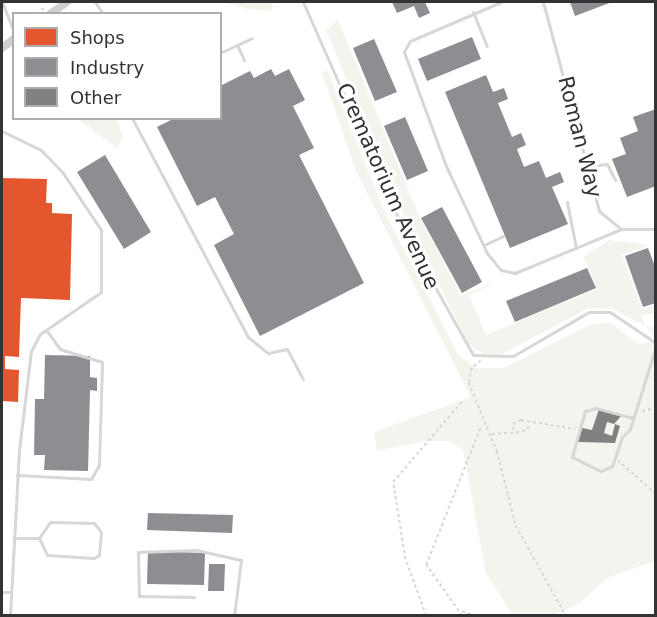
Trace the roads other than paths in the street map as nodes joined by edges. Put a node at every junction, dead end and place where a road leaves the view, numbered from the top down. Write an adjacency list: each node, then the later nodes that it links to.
1 (2, 2): 8 (lane)
2 (67, 2): 6 (main road)
3 (303, 2): 25 (lane, Crematorium Avenue)
4 (501, 2): 7 (lane)
5 (543, 2): 16 (lane, Roman Way)
6 (53, 12)
7 (473, 12): 11 (lane); 22 (lane)
8 (12, 26)
9 (252, 39): 10 (lane)
10 (237, 45): 12 (lane); 13 (lane)
11 (487, 46)
12 (222, 52)
13 (244, 60)
14 (133, 120): 26 (lane)
15 (2, 132): 24 (lane)
16 (587, 166): 17 (lane); 19 (lane, Roman Way)
17 (615, 180)
18 (567, 202): 23 (lane)
19 (621, 229): 20 (lane); 23 (lane)
20 (656, 229)
21 (502, 236): 22 (lane)
22 (484, 245): 23 (lane)
23 (576, 248)
24 (47, 331): 28 (lane); 28 (lane)
25 (656, 344): 27 (lane)
26 (303, 379)
27 (633, 418): 27 (lane)
28 (17, 475): 29 (lane)
29 (14, 538): 30 (lane); 32 (lane)
30 (39, 538): 30 (lane)
31 (2, 592): 32 (lane)
32 (11, 592): 34 (lane)
33 (194, 597): 35 (lane)
34 (10, 615)
35 (234, 615)

